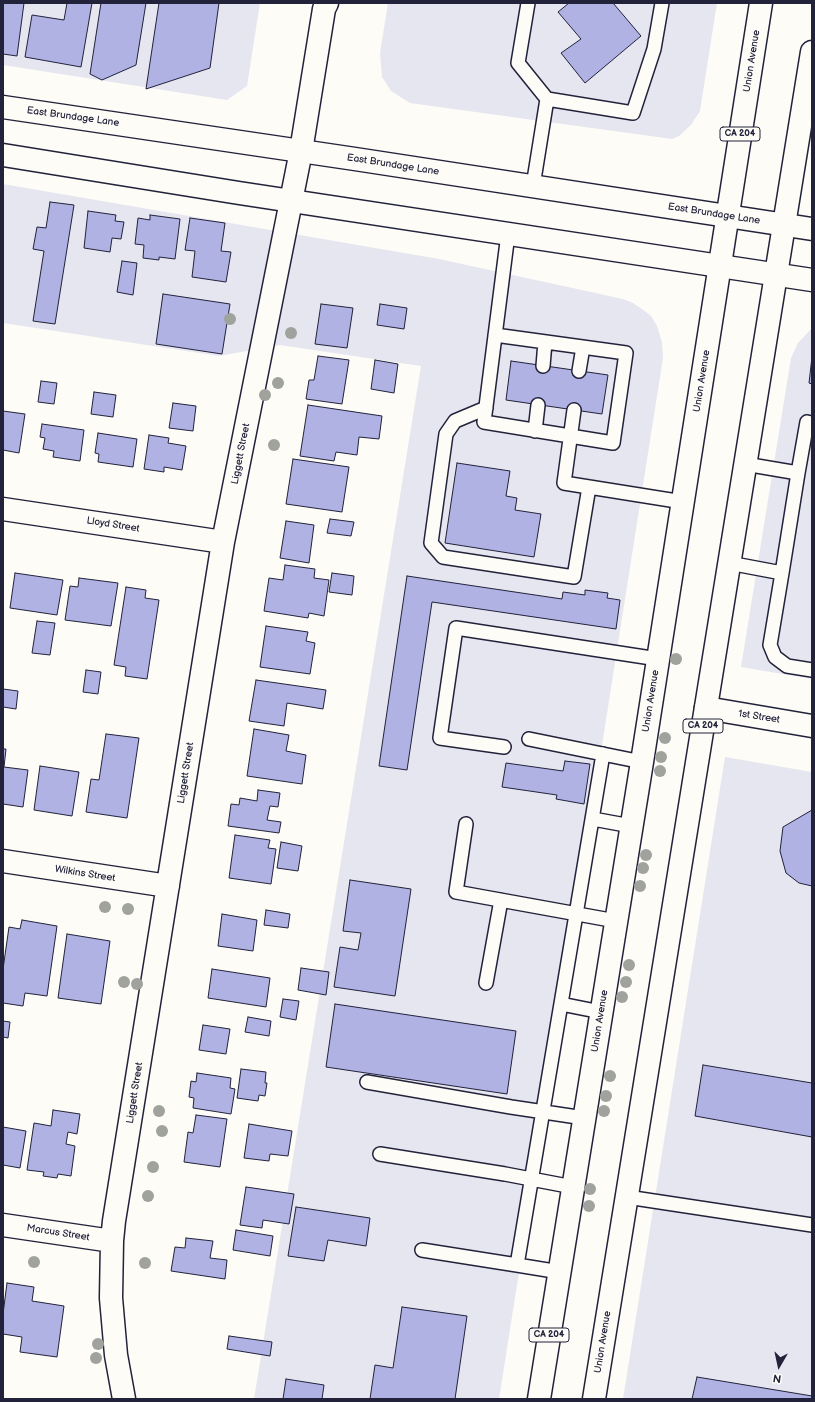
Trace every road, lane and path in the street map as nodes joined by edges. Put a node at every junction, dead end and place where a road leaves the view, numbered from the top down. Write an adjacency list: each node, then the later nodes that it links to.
1 (528, 3): 6 (lane)
2 (662, 3): 6 (lane)
3 (761, 3): 12 (main road, Union Avenue / CA 204)
4 (325, 5): 8 (main road, Liggett Street)
5 (812, 57): 13 (main road, Union Avenue / CA 204)
6 (547, 99): 10 (lane)
7 (3, 107): 8 (main road, East Brundage Lane)
8 (301, 151): 10 (main road, East Brundage Lane); 11 (main road, Liggett Street)
9 (3, 155): 11 (main road)
10 (533, 186): 12 (main road, East Brundage Lane)
11 (291, 201): 15 (main road); 35 (main road, Liggett Street)
12 (728, 216): 13 (main road, East Brundage Lane); 16 (main road, Union Avenue / CA 204)
13 (784, 225): 14 (main road, East Brundage Lane); 17 (main road, Union Avenue / CA 204)
14 (812, 229)
15 (508, 234): 16 (main road); 19 (lane)
16 (720, 266): 17 (main road); 33 (main road, Union Avenue / CA 204)
17 (776, 274): 18 (main road); 30 (main road, Union Avenue / CA 204)
18 (812, 280)
19 (495, 335): 20 (lane); 25 (lane)
20 (545, 342): 21 (lane); 22 (lane)
21 (583, 347): 23 (lane); 29 (lane)
22 (543, 366)
23 (579, 371)
24 (538, 405): 28 (lane)
25 (486, 408): 28 (lane); 32 (lane)
26 (574, 410): 29 (lane)
27 (812, 423): 31 (lane)
28 (535, 431): 29 (lane)
29 (570, 436): 32 (lane)
30 (746, 464): 31 (lane); 36 (main road, Union Avenue / CA 204)
31 (798, 473): 37 (lane)
32 (589, 487): 33 (lane)
33 (682, 502): 38 (main road, Union Avenue / CA 204)
34 (3, 509): 35 (main road, Lloyd Street)
35 (223, 542): 50 (main road, Liggett Street)
36 (729, 563): 37 (lane); 40 (main road, Union Avenue / CA 204)
37 (782, 573): 39 (lane)
38 (658, 658): 43 (lane); 45 (main road, Union Avenue / CA 204)
39 (812, 670)
40 (706, 708): 41 (main road, 1st Street); 63 (main road, Union Avenue / CA 204)
41 (812, 726)
42 (529, 739): 44 (lane)
43 (504, 747)
44 (603, 754): 45 (lane); 46 (lane)
45 (642, 762): 48 (main road, Union Avenue / CA 204)
46 (592, 819): 48 (lane); 52 (lane)
47 (466, 824): 51 (lane)
48 (631, 826): 53 (main road, Union Avenue / CA 204)
49 (3, 861): 50 (main road, Wilkins Street)
50 (168, 886): 66 (main road, Liggett Street)
51 (501, 900): 52 (lane); 54 (lane)
52 (576, 913): 53 (lane); 55 (lane)
53 (616, 920): 56 (main road, Union Avenue / CA 204)
54 (486, 983)
55 (560, 1004): 56 (lane); 58 (lane)
56 (601, 1012): 59 (main road, Union Avenue / CA 204)
57 (367, 1082): 58 (lane)
58 (542, 1112): 59 (lane); 61 (lane)
59 (584, 1118): 62 (main road, Union Avenue / CA 204)
60 (380, 1154): 61 (lane)
61 (530, 1179): 62 (lane); 68 (lane)
62 (573, 1187): 69 (main road, Union Avenue / CA 204)
63 (627, 1197): 65 (lane); 72 (main road, Union Avenue / CA 204)
64 (3, 1225): 66 (main road, Marcus Street)
65 (812, 1225)
66 (112, 1241): 70 (main road, Liggett Street)
67 (422, 1250): 68 (lane)
68 (517, 1264): 69 (lane)
69 (560, 1272): 71 (main road, Union Avenue / CA 204)
70 (124, 1399)
71 (539, 1399)
72 (594, 1399)

